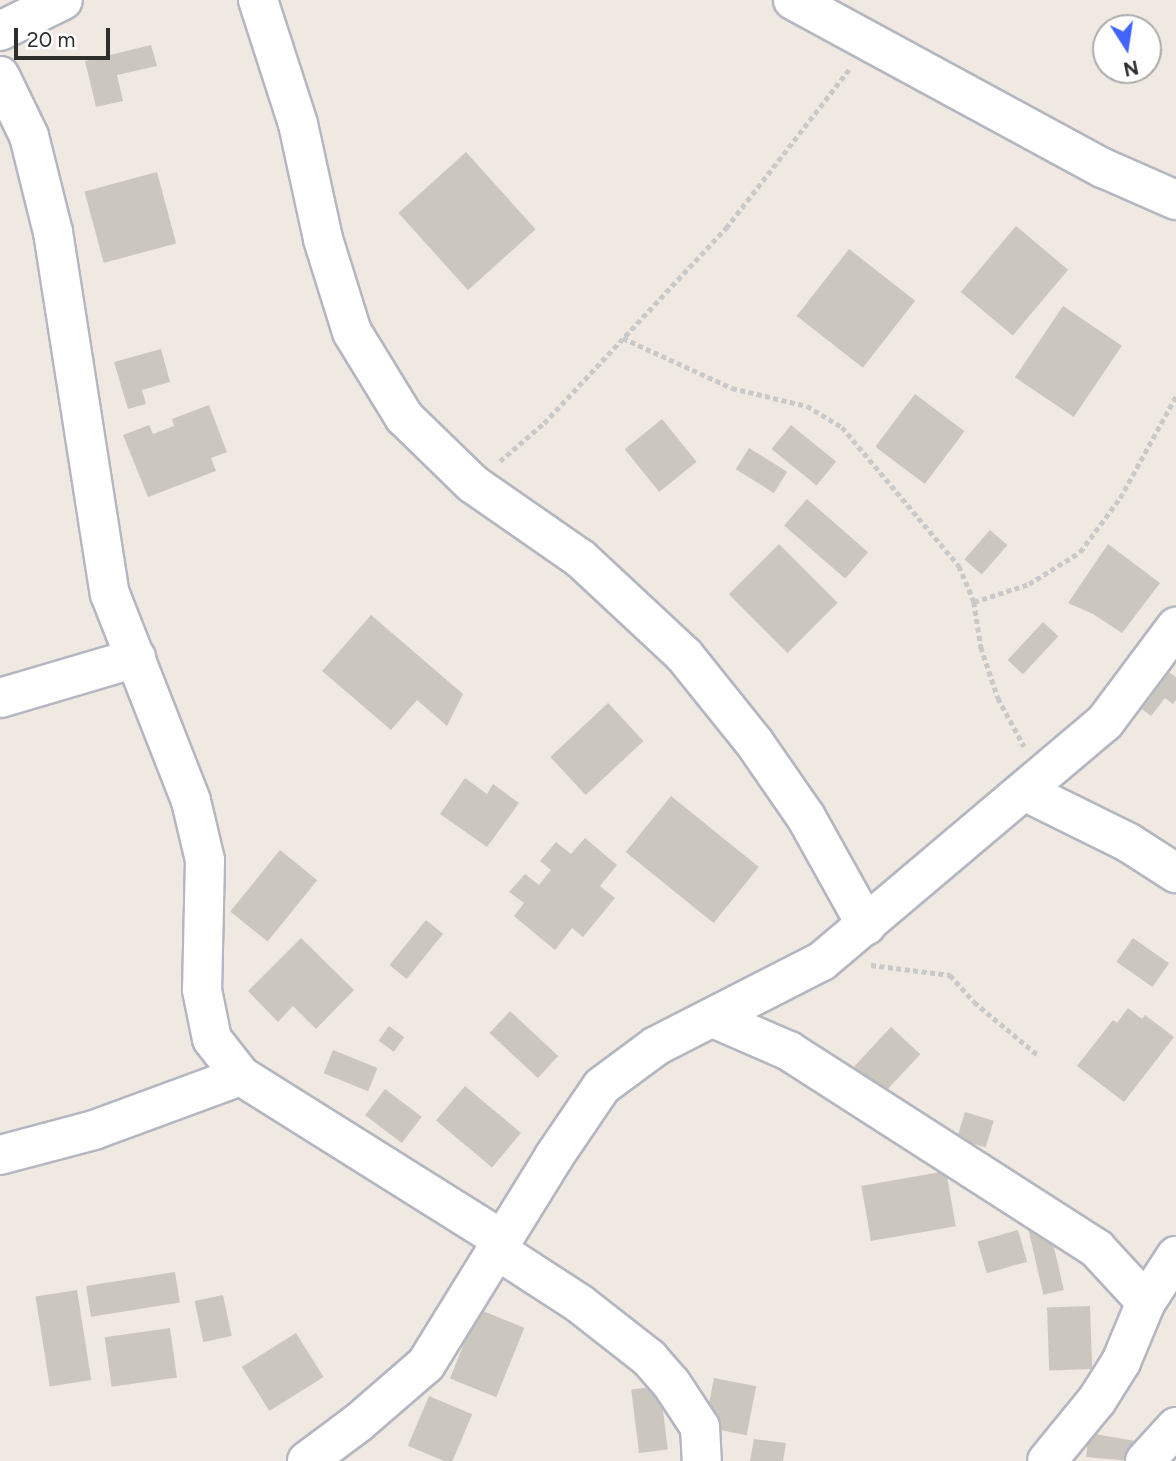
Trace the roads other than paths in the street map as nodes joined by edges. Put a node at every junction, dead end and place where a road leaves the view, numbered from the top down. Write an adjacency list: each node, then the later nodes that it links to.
1 (63, 0): 4 (street)
2 (258, 0): 12 (street)
3 (793, 0): 6 (street)
4 (0, 31)
5 (0, 76): 8 (street)
6 (1176, 200)
7 (1176, 627): 10 (street)
8 (136, 658): 9 (street); 14 (street)
9 (0, 698)
10 (1033, 785): 11 (street); 12 (street)
11 (1176, 873)
12 (866, 925): 13 (street)
13 (713, 1018): 16 (street); 18 (street)
14 (241, 1076): 15 (street); 16 (street)
15 (0, 1155)
16 (501, 1246): 20 (street); 21 (street)
17 (1176, 1256): 18 (street)
18 (1146, 1302): 22 (street)
19 (1176, 1427): 23 (street)
20 (307, 1461)
21 (702, 1461)
22 (1047, 1461)
23 (1145, 1461)

